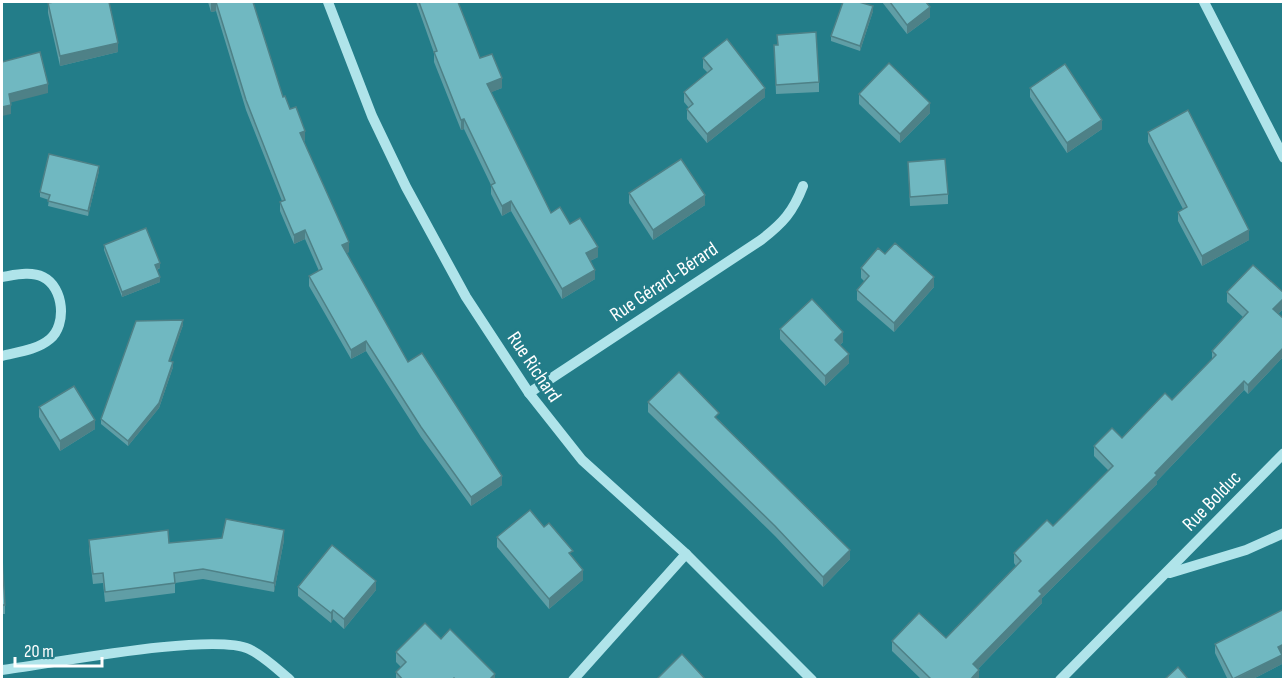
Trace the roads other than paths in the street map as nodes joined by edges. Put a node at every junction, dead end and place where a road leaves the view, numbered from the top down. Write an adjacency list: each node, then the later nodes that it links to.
1 (328, 2): 7 (street, Rue Richard)
2 (1204, 2): 3 (street)
3 (1284, 158)
4 (803, 186): 7 (street, Rue Gérard-Bérard)
5 (2, 277): 6 (street)
6 (2, 356)
7 (529, 393): 10 (street, Rue Richard)
8 (1284, 453): 11 (street, Rue Bolduc)
9 (1284, 533): 11 (street, Rue Bolduc)
10 (686, 554): 14 (street); 15 (street, Rue Richard)
11 (1166, 574): 16 (street, Rue Bolduc)
12 (2, 670): 13 (street)
13 (290, 680)
14 (573, 680)
15 (812, 680)
16 (1060, 680)

